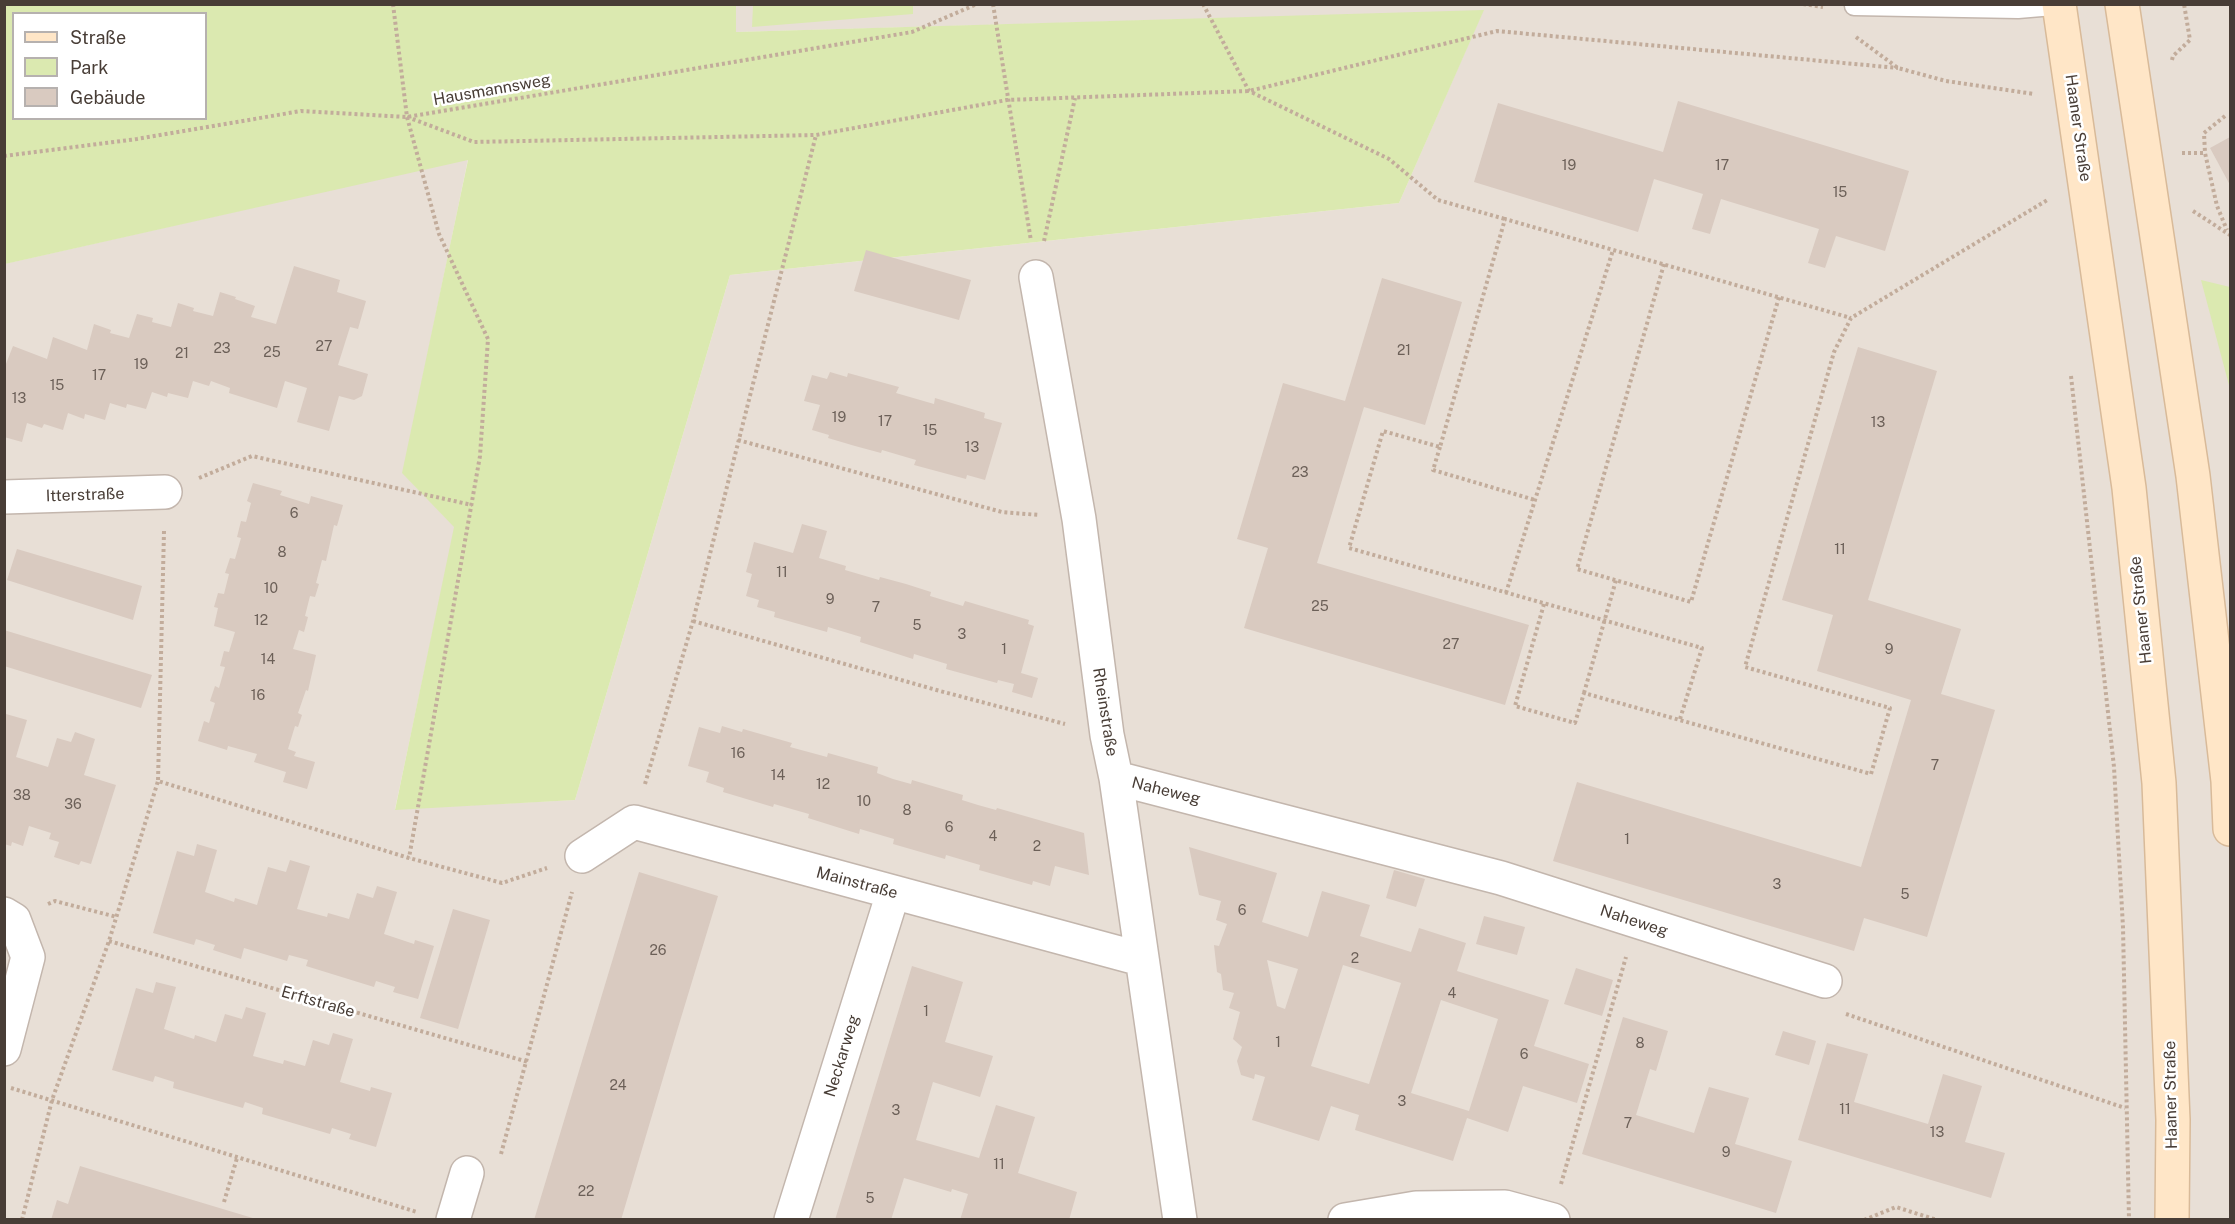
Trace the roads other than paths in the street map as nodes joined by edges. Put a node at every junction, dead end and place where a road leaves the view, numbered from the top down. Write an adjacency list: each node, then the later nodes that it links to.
1 (2122, 4): 9 (main road)
2 (1929, 5): 3 (lane); 4 (lane)
3 (2062, 5): 22 (main road, Haaner Straße)
4 (1854, 6)
5 (1036, 277): 8 (street, Rheinstraße)
6 (165, 492): 7 (street, Itterstraße)
7 (4, 497)
8 (1116, 778): 13 (street, Rheinstraße); 14 (street, Naheweg)
9 (2230, 830)
10 (582, 856): 11 (street, Mainstraße)
11 (893, 893): 13 (street, Mainstraße); 19 (street, Neckarweg)
12 (9, 917): 15 (street)
13 (1141, 958): 20 (street, Rheinstraße)
14 (1825, 981)
15 (4, 1049)
16 (467, 1173): 18 (street)
17 (1552, 1219): 21 (street)
18 (453, 1220)
19 (791, 1220)
20 (1180, 1220)
21 (1345, 1220)
22 (2172, 1220)

